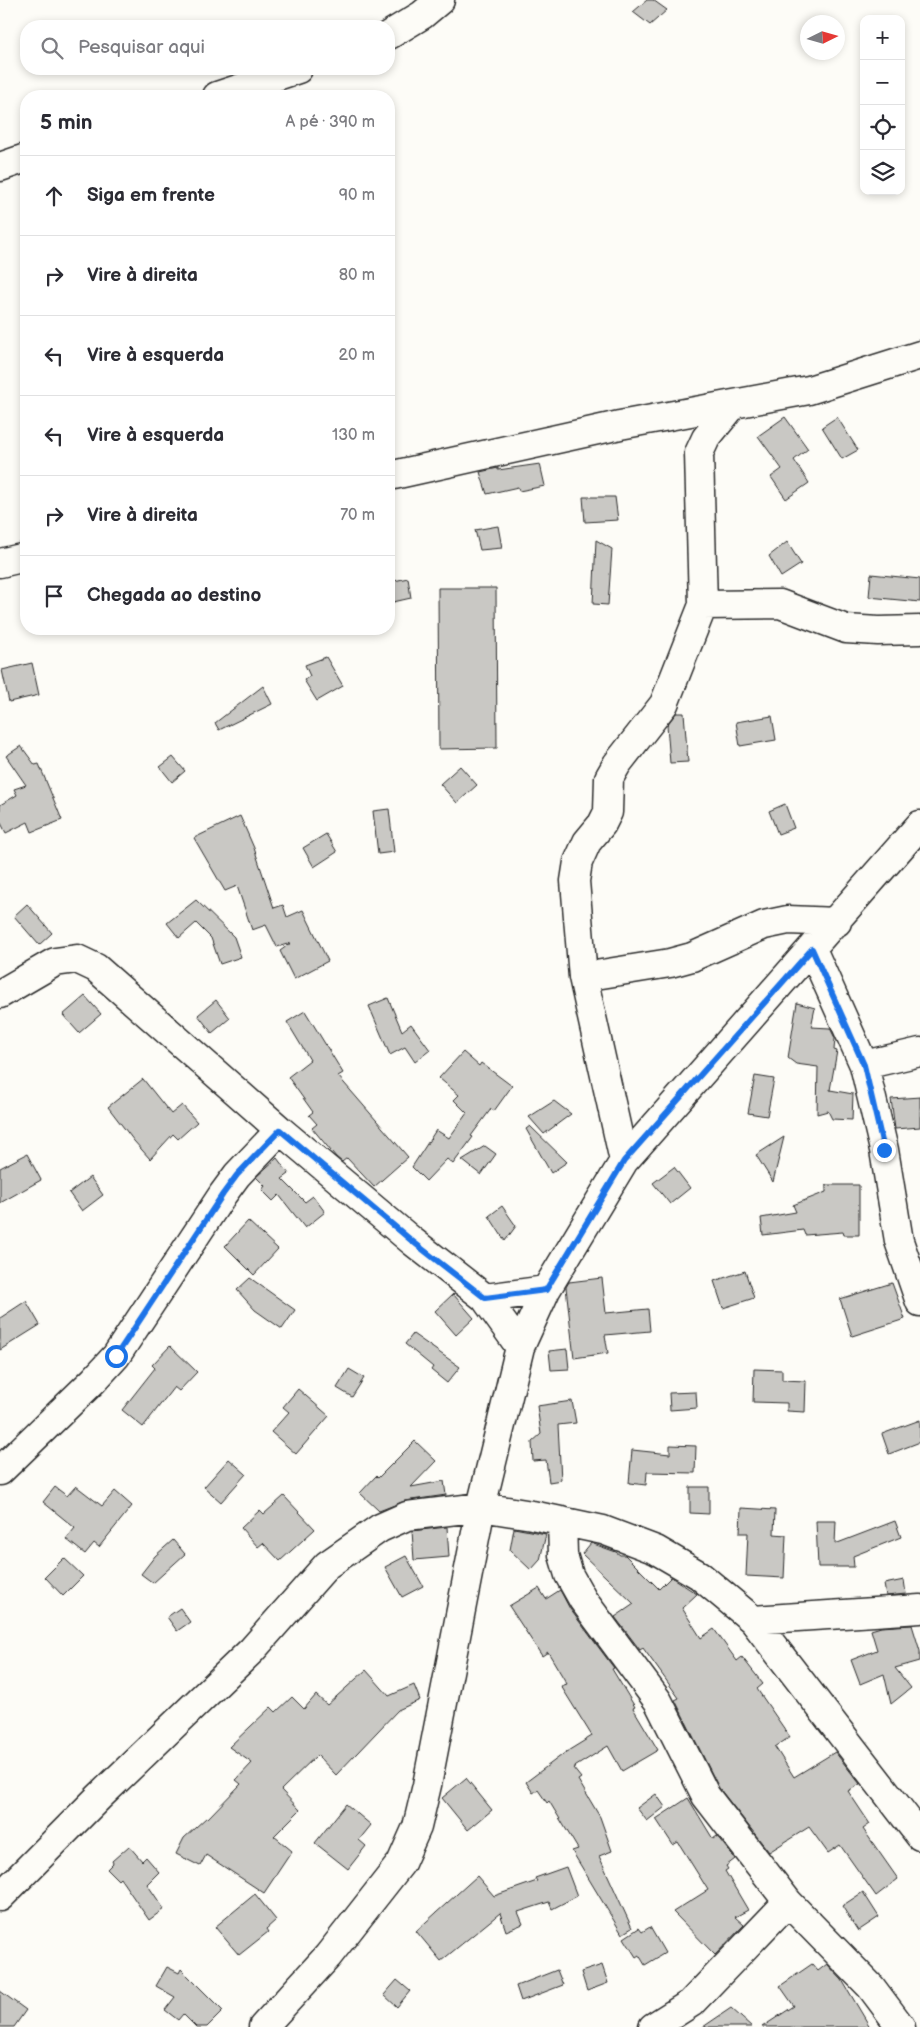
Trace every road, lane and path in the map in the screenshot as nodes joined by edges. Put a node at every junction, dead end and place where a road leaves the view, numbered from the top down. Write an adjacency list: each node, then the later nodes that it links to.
1 (440, 0): 2 (street)
2 (395, 31)
3 (280, 75): 4 (street)
4 (235, 90)
5 (20, 160): 6 (street)
6 (0, 167)
7 (920, 355): 8 (street)
8 (733, 405): 9 (street); 12 (street)
9 (395, 475)
10 (20, 558): 11 (street)
11 (0, 563)
12 (703, 605): 13 (street); 17 (street)
13 (920, 630)
14 (920, 825): 15 (street)
15 (836, 922): 16 (street); 17 (street)
16 (812, 949): 20 (street); 22 (street)
17 (583, 977): 22 (street)
18 (0, 994): 21 (street)
19 (920, 1052): 20 (street)
20 (864, 1065): 25 (street)
21 (280, 1130): 24 (street); 27 (street)
22 (624, 1161): 23 (street)
23 (546, 1290): 24 (street); 26 (street)
24 (485, 1298): 26 (street)
25 (920, 1302)
26 (520, 1347): 28 (street)
27 (0, 1471)
28 (481, 1507): 29 (street); 33 (street); 35 (street)
29 (562, 1521): 31 (street); 34 (street)
30 (920, 1609): 31 (street)
31 (753, 1620): 32 (street)
32 (920, 1836)
33 (0, 1897)
34 (788, 1902): 36 (street); 37 (street)
35 (273, 2023)
36 (653, 2027)
37 (901, 2027)

